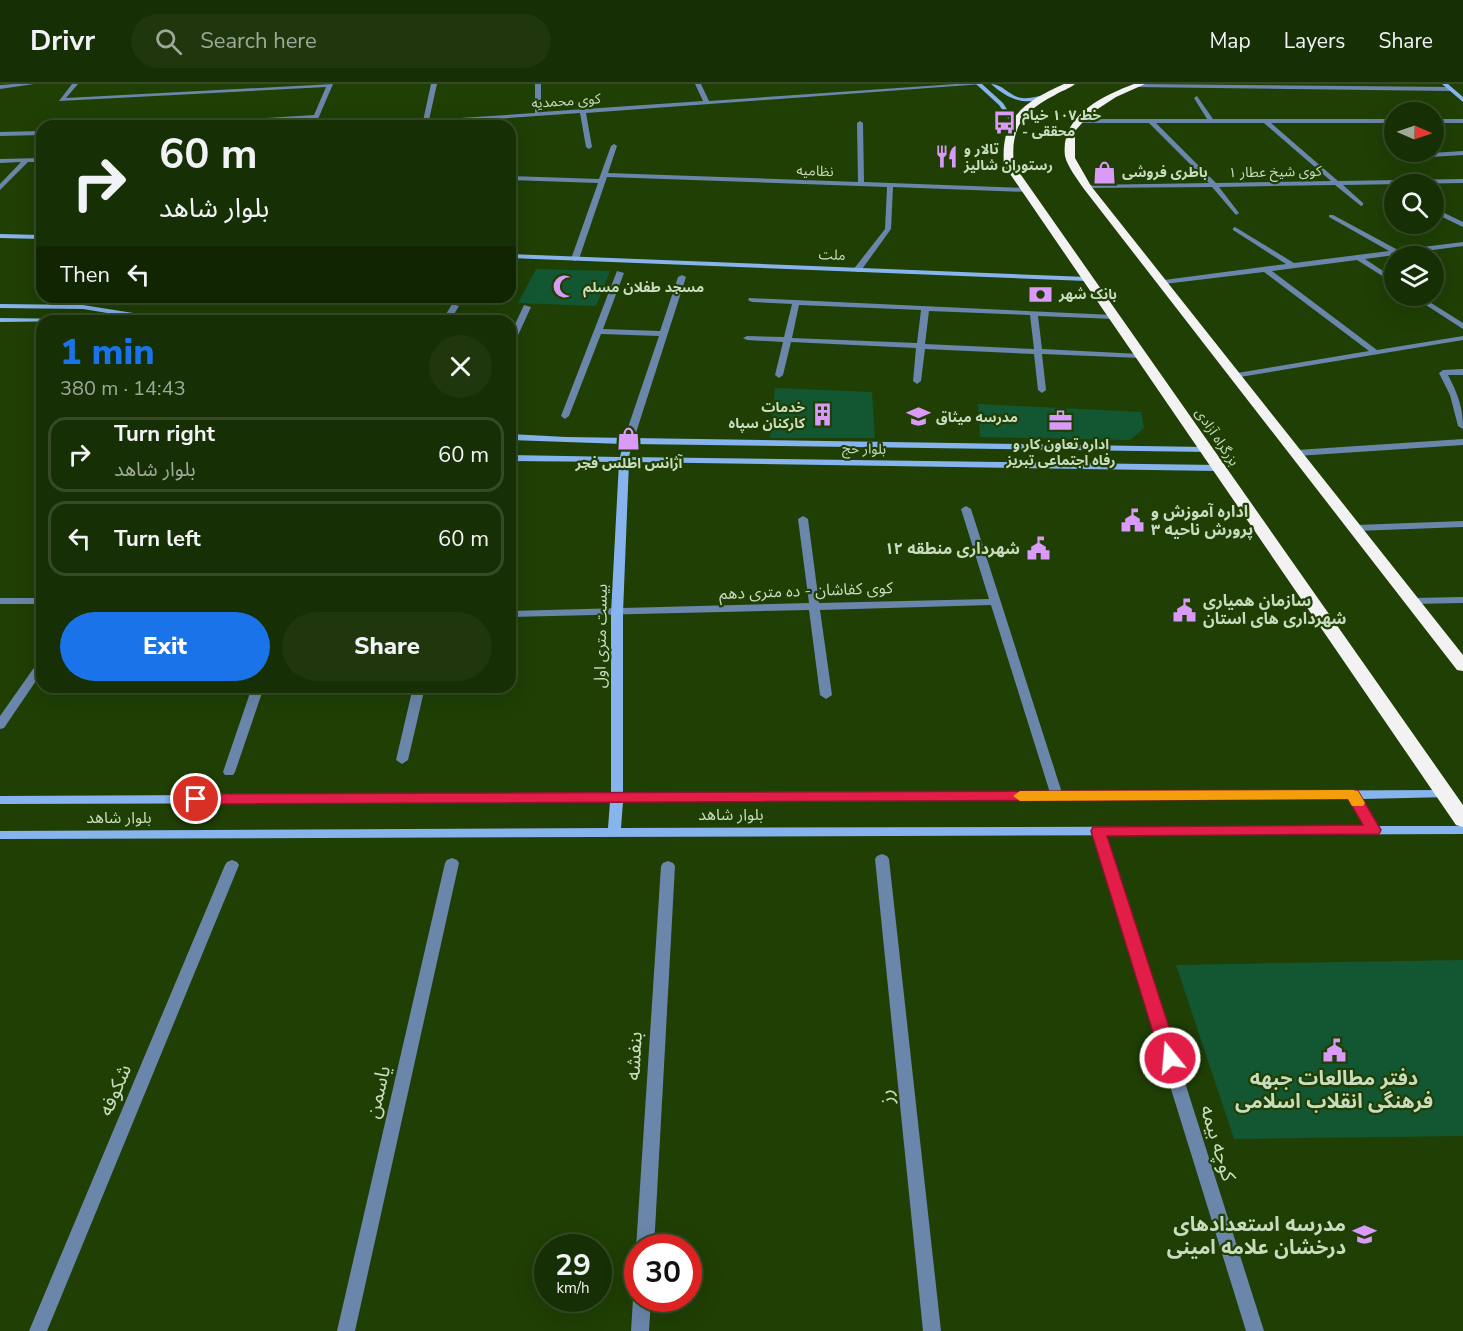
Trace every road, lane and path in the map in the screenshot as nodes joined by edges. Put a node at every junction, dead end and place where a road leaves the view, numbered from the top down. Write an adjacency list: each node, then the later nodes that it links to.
1 (31, 84): 15 (street)
2 (75, 84): 3 (street)
3 (330, 84): 26 (street)
4 (434, 84): 29 (street)
5 (538, 84): 25 (street)
6 (698, 84): 22 (street)
7 (894, 84): 17 (street)
8 (980, 84): 9 (main road); 17 (street, کوی محمدیه); 39 (main road)
9 (987, 84)
10 (994, 84): 18 (main road)
11 (1071, 84): 18 (highway)
12 (1139, 85): 13 (street); 31 (highway)
13 (1334, 86): 16 (street)
14 (1448, 86): 16 (street); 21 (main road)
15 (0, 87)
16 (1346, 88): 20 (street)
17 (901, 90): 22 (street, کوی محمدیه)
18 (1047, 96): 39 (highway)
19 (1197, 98): 33 (street)
20 (1355, 98)
21 (1463, 100)
22 (707, 103): 23 (street, کوی محمدیه)
23 (583, 111): 25 (street, کوی محمدیه); 43 (street)
24 (1370, 111): 35 (street)
25 (538, 115): 30 (street, کوی محمدیه)
26 (316, 117): 27 (street); 28 (street)
27 (267, 120)
28 (315, 120)
29 (426, 120)
30 (494, 120)
31 (1079, 121): 32 (street); 58 (highway)
32 (1151, 121): 33 (street); 56 (street)
33 (1211, 121): 34 (street)
34 (1265, 121): 35 (street); 54 (street)
35 (1381, 121)
36 (1444, 121): 37 (street)
37 (1463, 121)
38 (860, 123): 55 (street)
39 (1014, 123): 60 (highway, بزرگراه آزادی)
40 (36, 133): 41 (street)
41 (0, 134)
42 (614, 146): 52 (street)
43 (589, 147)
44 (1463, 153): 45 (street)
45 (1444, 154)
46 (36, 160): 48 (street)
47 (0, 161): 48 (street)
48 (26, 161): 59 (street)
49 (1426, 162): 50 (street)
50 (1429, 164)
51 (516, 178): 52 (street, نظامیه)
52 (602, 178): 55 (street, نظامیه); 77 (street)
53 (1463, 181): 54 (street, کوی شیخ عطار ۱)
54 (1340, 183): 56 (street, کوی شیخ عطار ۱); 61 (street)
55 (861, 185): 57 (street, نظامیه)
56 (1214, 185): 58 (street, کوی شیخ عطار ۱); 62 (street)
57 (890, 186): 60 (street, نظامیه); 80 (street)
58 (1087, 187): 85 (highway)
59 (0, 188)
60 (1027, 190): 84 (highway, بزرگراه آزادی)
61 (1361, 204)
62 (1236, 213)
63 (1444, 215): 65 (street)
64 (1330, 216): 71 (street)
65 (1463, 225)
66 (1234, 229): 78 (street)
67 (0, 236): 68 (main road)
68 (36, 237)
69 (1463, 244): 70 (street)
70 (1450, 245): 72 (street); 73 (street)
71 (1385, 246)
72 (1442, 246)
73 (1463, 253)
74 (1384, 254): 76 (street)
75 (516, 256): 77 (main road, ملت)
76 (1358, 257): 78 (street); 82 (street)
77 (575, 259): 80 (main road, ملت)
78 (1292, 265): 79 (street)
79 (1265, 269): 85 (street); 110 (street)
80 (858, 270): 84 (main road, ملت)
81 (620, 273): 103 (street)
82 (1384, 275)
83 (682, 277): 104 (street)
84 (1087, 279): 98 (highway, بزرگراه آزادی)
85 (1164, 282): 114 (highway)
86 (752, 300): 87 (street)
87 (796, 302): 92 (street); 107 (street)
88 (0, 306): 93 (main road)
89 (454, 306): 97 (street)
90 (1431, 306): 101 (street)
91 (527, 308): 102 (street)
92 (925, 308): 94 (street); 108 (street)
93 (119, 313): 95 (main road); 96 (main road)
94 (1034, 313): 98 (street); 109 (street)
95 (116, 315)
96 (132, 315)
97 (449, 315)
98 (1113, 317): 111 (highway, بزرگراه آزادی)
99 (0, 320): 100 (main road)
100 (36, 320)
101 (1463, 327)
102 (516, 331)
103 (597, 331): 104 (street); 117 (street)
104 (663, 334): 120 (street)
105 (747, 338): 107 (street)
106 (1463, 339): 110 (street)
107 (788, 340): 108 (street); 113 (street)
108 (921, 346): 109 (street); 115 (street)
109 (1038, 351): 111 (street); 116 (street)
110 (1376, 353): 114 (street)
111 (1140, 356): 123 (highway, بزرگراه آزادی)
112 (1463, 372): 118 (street)
113 (779, 375)
114 (1237, 376): 124 (highway)
115 (917, 381)
116 (1042, 390)
117 (566, 416)
118 (1463, 426)
119 (516, 437): 120 (main road, بلوار حج)
120 (628, 442): 122 (main road, بلوار حج); 126 (main road, بیست متری اول)
121 (1463, 442): 124 (street)
122 (1152, 449): 123 (main road, بلوار حج); 127 (main road)
123 (1205, 450): 128 (highway, بزرگراه آزادی)
124 (1297, 453): 132 (highway)
125 (516, 458): 126 (main road, بلوار حج)
126 (624, 460): 127 (main road, بلوار حج); 139 (main road, بیست متری اول)
127 (1162, 467): 128 (main road, بلوار حج)
128 (1218, 468): 149 (highway, بزرگراه آزادی)
129 (966, 509): 137 (street)
130 (803, 519): 138 (street)
131 (1463, 524): 132 (street)
132 (1356, 528): 136 (highway)
133 (1463, 600): 136 (street)
134 (0, 601): 135 (street)
135 (36, 601)
136 (1412, 601): 141 (highway)
137 (995, 602): 138 (street, کوی کفاشان - ده متری دهم); 151 (street)
138 (816, 607): 139 (street, کوی کفاشان - ده متری دهم); 145 (street)
139 (617, 613): 140 (street, کوی کفاشان - ده متری دهم); 152 (main road, بیست متری اول)
140 (516, 614)
141 (1463, 666)
142 (36, 673): 146 (street)
143 (256, 693): 148 (street)
144 (418, 693): 147 (street)
145 (826, 695)
146 (0, 725)
147 (402, 760)
148 (229, 772)
149 (1445, 794): 150 (main road, بلوار شاهد); 154 (highway, بزرگراه آزادی)
150 (1353, 795): 151 (main road, بلوار شاهد); 155 (main road)
151 (1057, 796): 152 (main road, بلوار شاهد)
152 (617, 798): 153 (main road, بلوار شاهد); 158 (main road, بیست متری اول)
153 (0, 800)
154 (1463, 820)
155 (1374, 830): 156 (main road, بلوار شاهد); 157 (main road, بلوار شاهد)
156 (1463, 830)
157 (1098, 831): 158 (main road, بلوار شاهد); 170 (street, کوچه بیمه)
158 (614, 832): 159 (main road, بلوار شاهد)
159 (0, 835)
160 (882, 860): 169 (street, رز)
161 (452, 863): 167 (street, یاسمن)
162 (232, 865): 166 (street, شکوفه)
163 (668, 866): 164 (street, بنفشه)
164 (646, 1234)
165 (641, 1312): 168 (street)
166 (38, 1331)
167 (346, 1331)
168 (640, 1331)
169 (932, 1331)
170 (1255, 1331)

